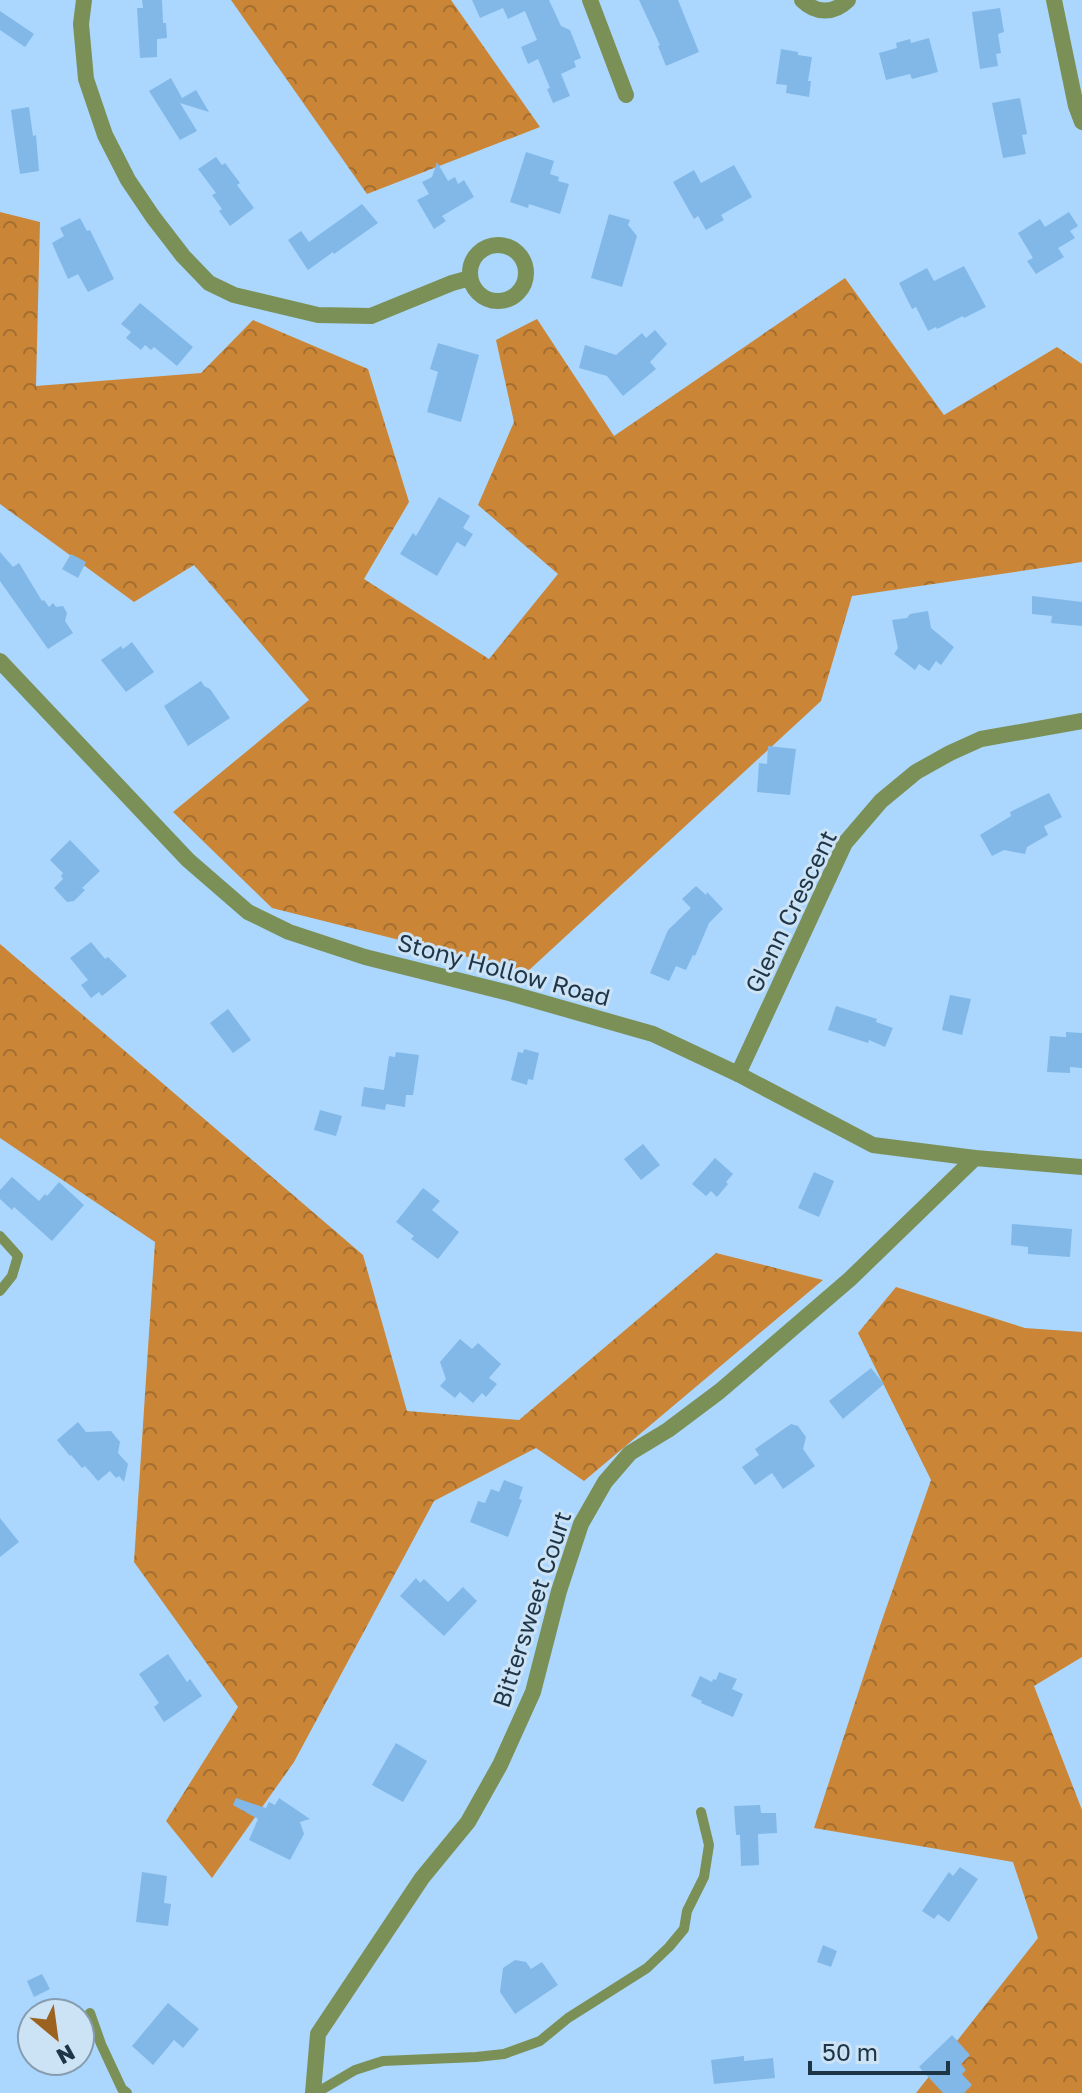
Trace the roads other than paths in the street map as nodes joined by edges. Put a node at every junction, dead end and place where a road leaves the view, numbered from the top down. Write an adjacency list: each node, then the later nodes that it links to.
1 (84, 0): 8 (street)
2 (590, 0): 6 (street)
3 (802, 0): 4 (street)
4 (848, 0)
5 (1054, 0): 7 (street)
6 (626, 95)
7 (1082, 122)
8 (470, 278)
9 (0, 661): 11 (street, Stony Hollow Road)
10 (1082, 721): 11 (street, Glenn Crescent)
11 (738, 1074): 12 (street, Stony Hollow Road)
12 (975, 1158): 13 (street, Stony Hollow Road); 19 (street, Bittersweet Court)
13 (1082, 1167)
14 (0, 1236): 15 (lane)
15 (0, 1291)
16 (701, 1812): 19 (lane)
17 (96, 2029): 18 (lane)
18 (127, 2093)
19 (315, 2093)

